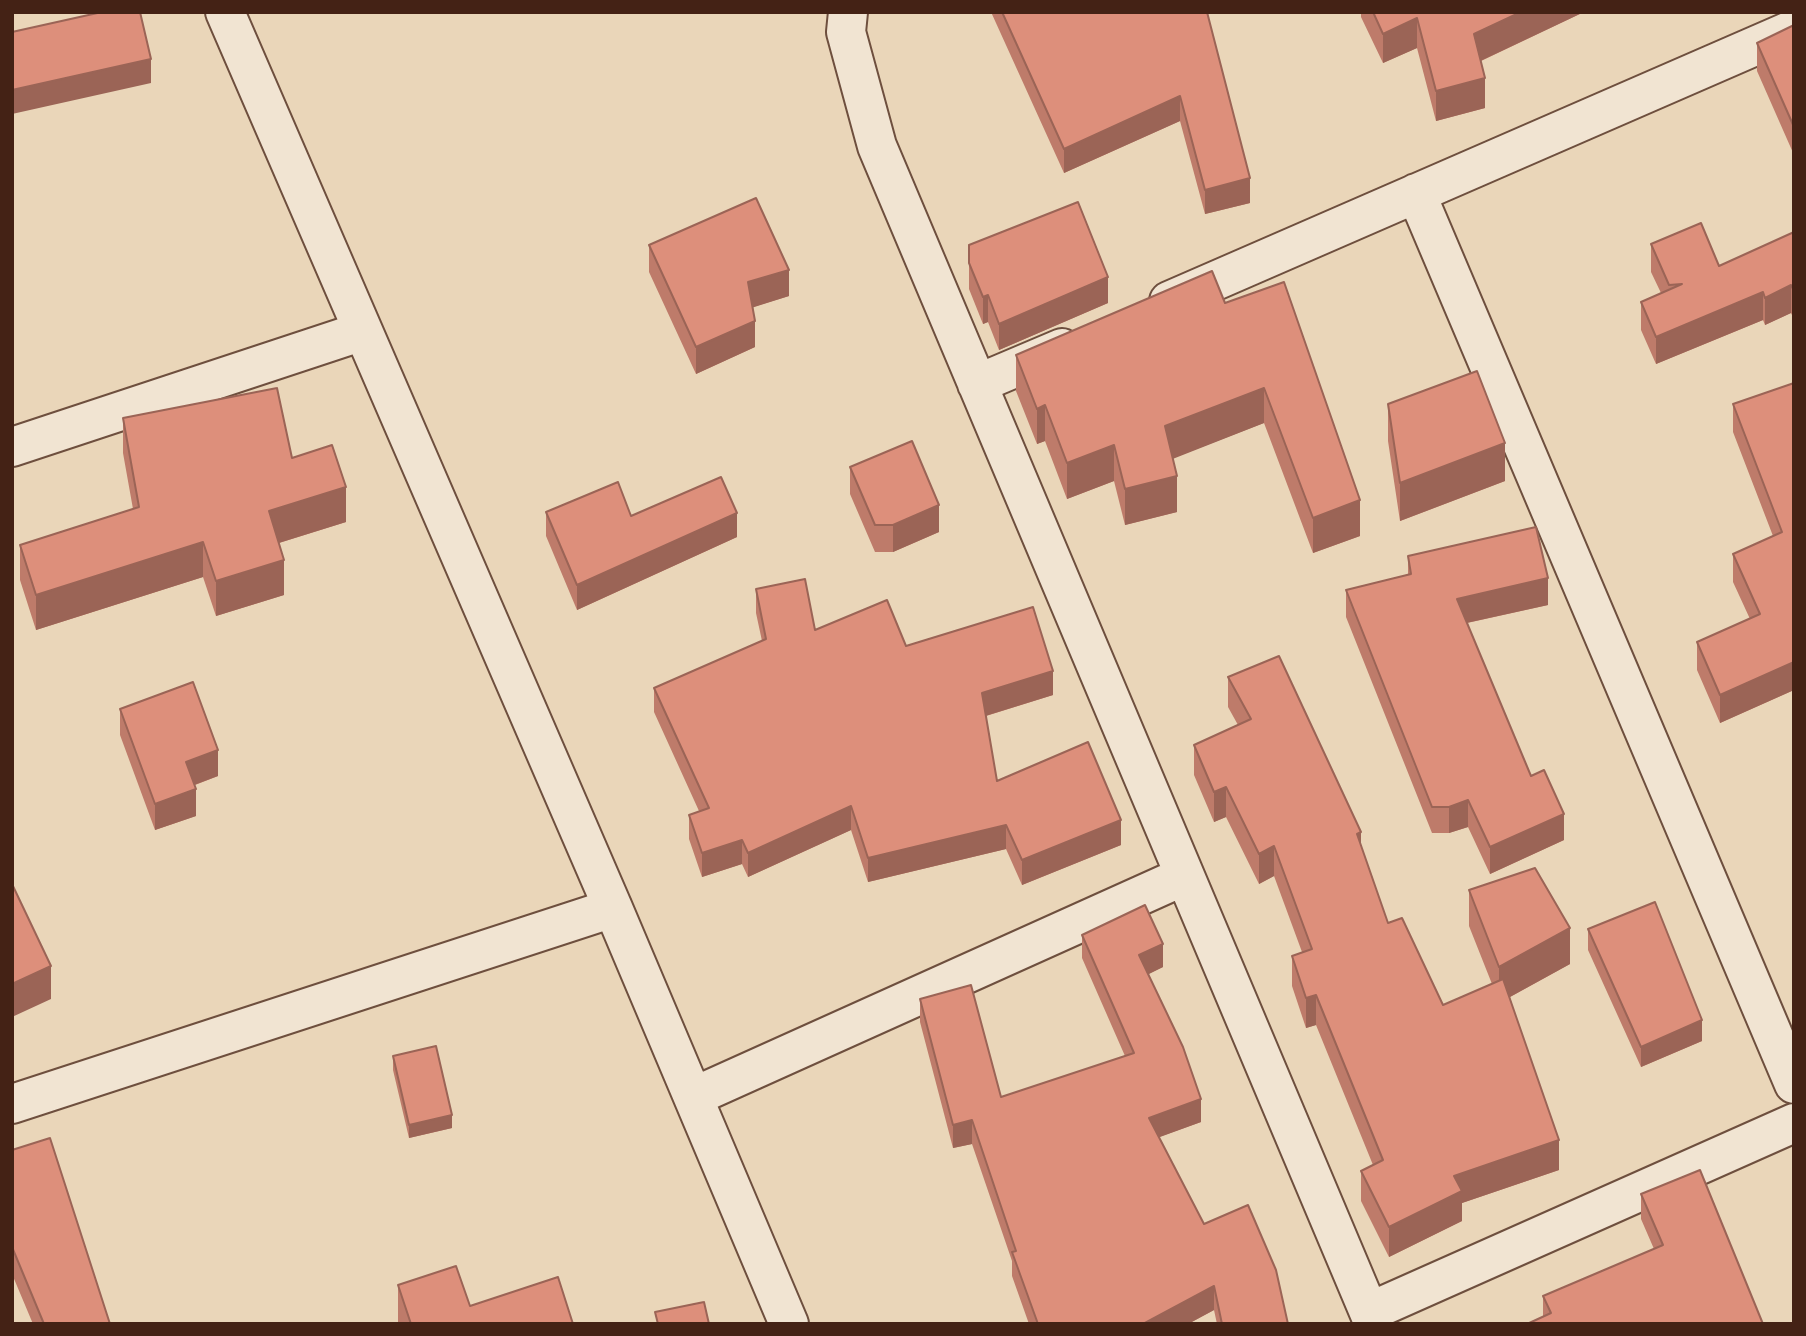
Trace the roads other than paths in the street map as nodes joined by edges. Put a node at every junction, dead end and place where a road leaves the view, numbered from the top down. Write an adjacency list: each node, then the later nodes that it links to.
1 (225, 12): 6 (street)
2 (848, 12): 8 (street)
3 (1794, 29): 4 (street)
4 (1416, 194): 5 (street); 12 (street)
5 (1140, 314)
6 (363, 331): 9 (street); 11 (street)
7 (1090, 335): 8 (street)
8 (977, 384): 10 (street)
9 (12, 447)
10 (1184, 876): 13 (street); 16 (street)
11 (613, 908): 13 (street); 14 (street)
12 (1794, 1084)
13 (693, 1097): 17 (street)
14 (12, 1104)
15 (1794, 1123): 16 (street)
16 (1371, 1318)
17 (789, 1324)

